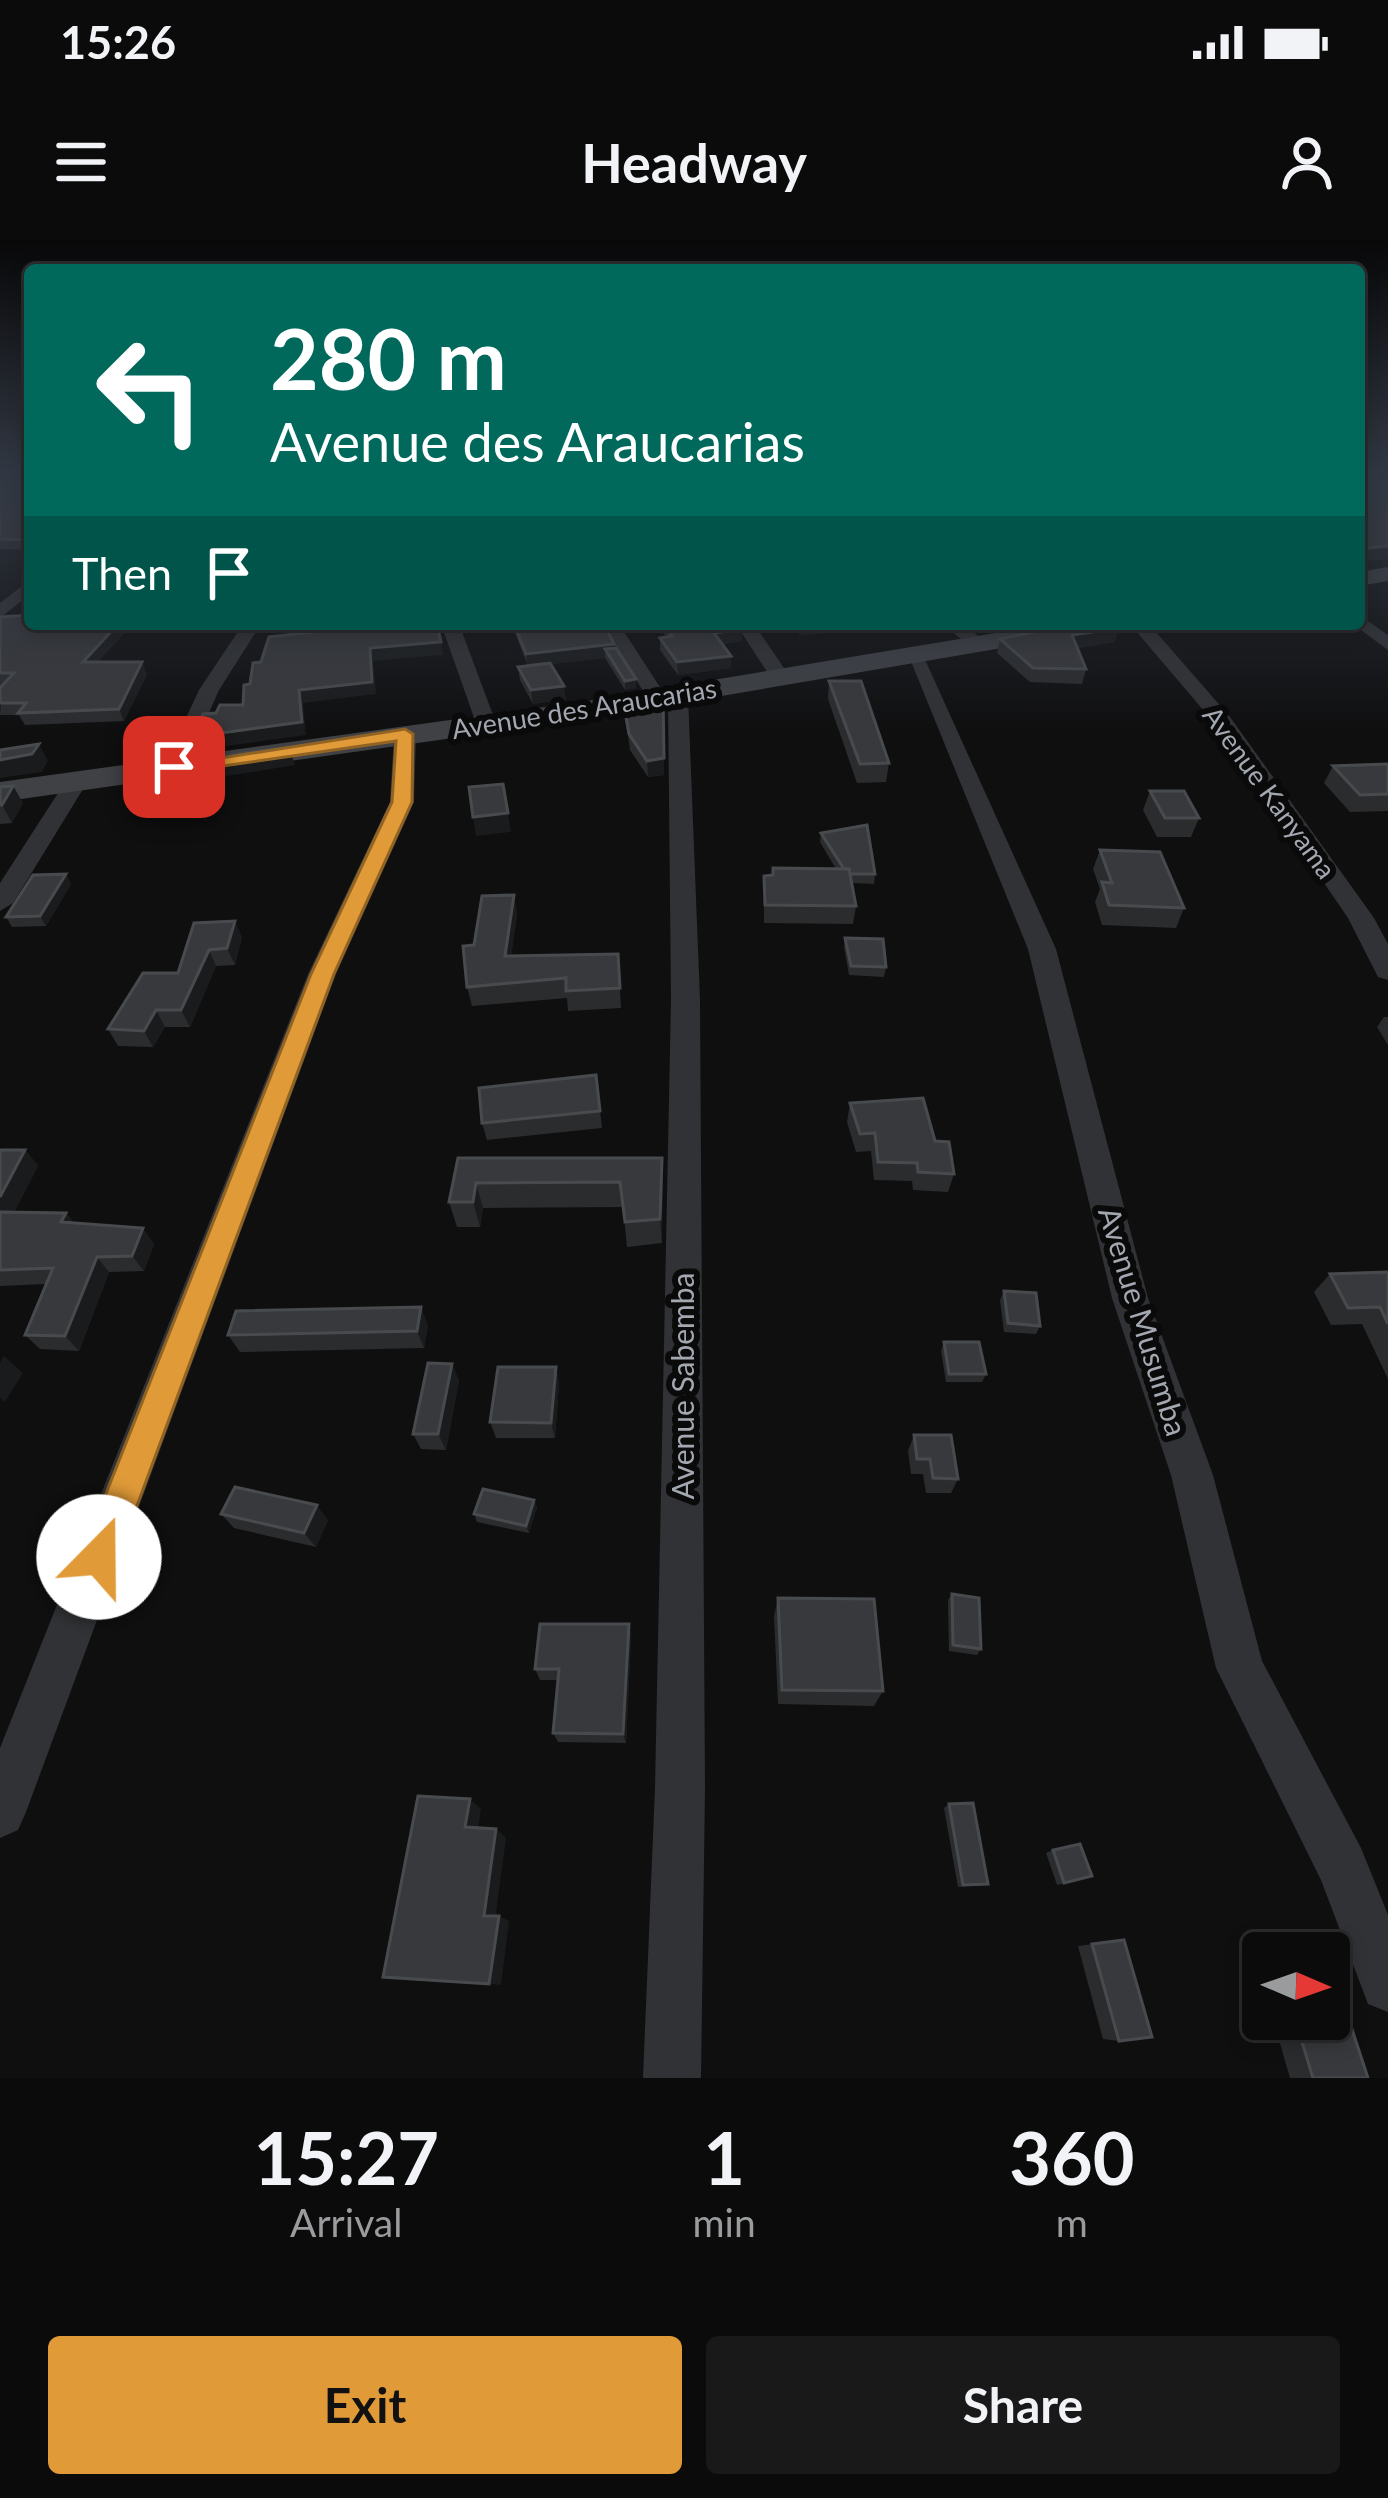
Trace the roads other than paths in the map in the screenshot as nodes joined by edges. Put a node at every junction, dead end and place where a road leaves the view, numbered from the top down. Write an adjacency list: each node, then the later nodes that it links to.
1 (24, 591): 2 (street)
2 (0, 613)
3 (248, 630): 16 (street)
4 (452, 630): 14 (street)
5 (615, 630): 13 (street)
6 (749, 630): 12 (street)
7 (960, 630): 10 (street)
8 (1056, 630): 10 (street, Avenue des Araucarias)
9 (1143, 630): 20 (street, Avenue Kanyama)
10 (977, 642): 11 (street, Avenue des Araucarias)
11 (914, 653): 12 (street, Avenue des Araucarias); 22 (street, Avenue Musumba)
12 (780, 677): 13 (street, Avenue des Araucarias)
13 (667, 696): 14 (street, Avenue des Araucarias); 23 (street, Avenue Sabemba)
14 (486, 723): 15 (street, Avenue des Araucarias)
15 (405, 734): 16 (street, Avenue des Araucarias); 21 (street)
16 (174, 767): 17 (street, Avenue des Araucarias)
17 (77, 781): 18 (street, Avenue des Araucarias); 19 (street)
18 (0, 792)
19 (0, 903)
20 (1388, 971)
21 (0, 1812)
22 (1388, 1984)
23 (672, 2078)

